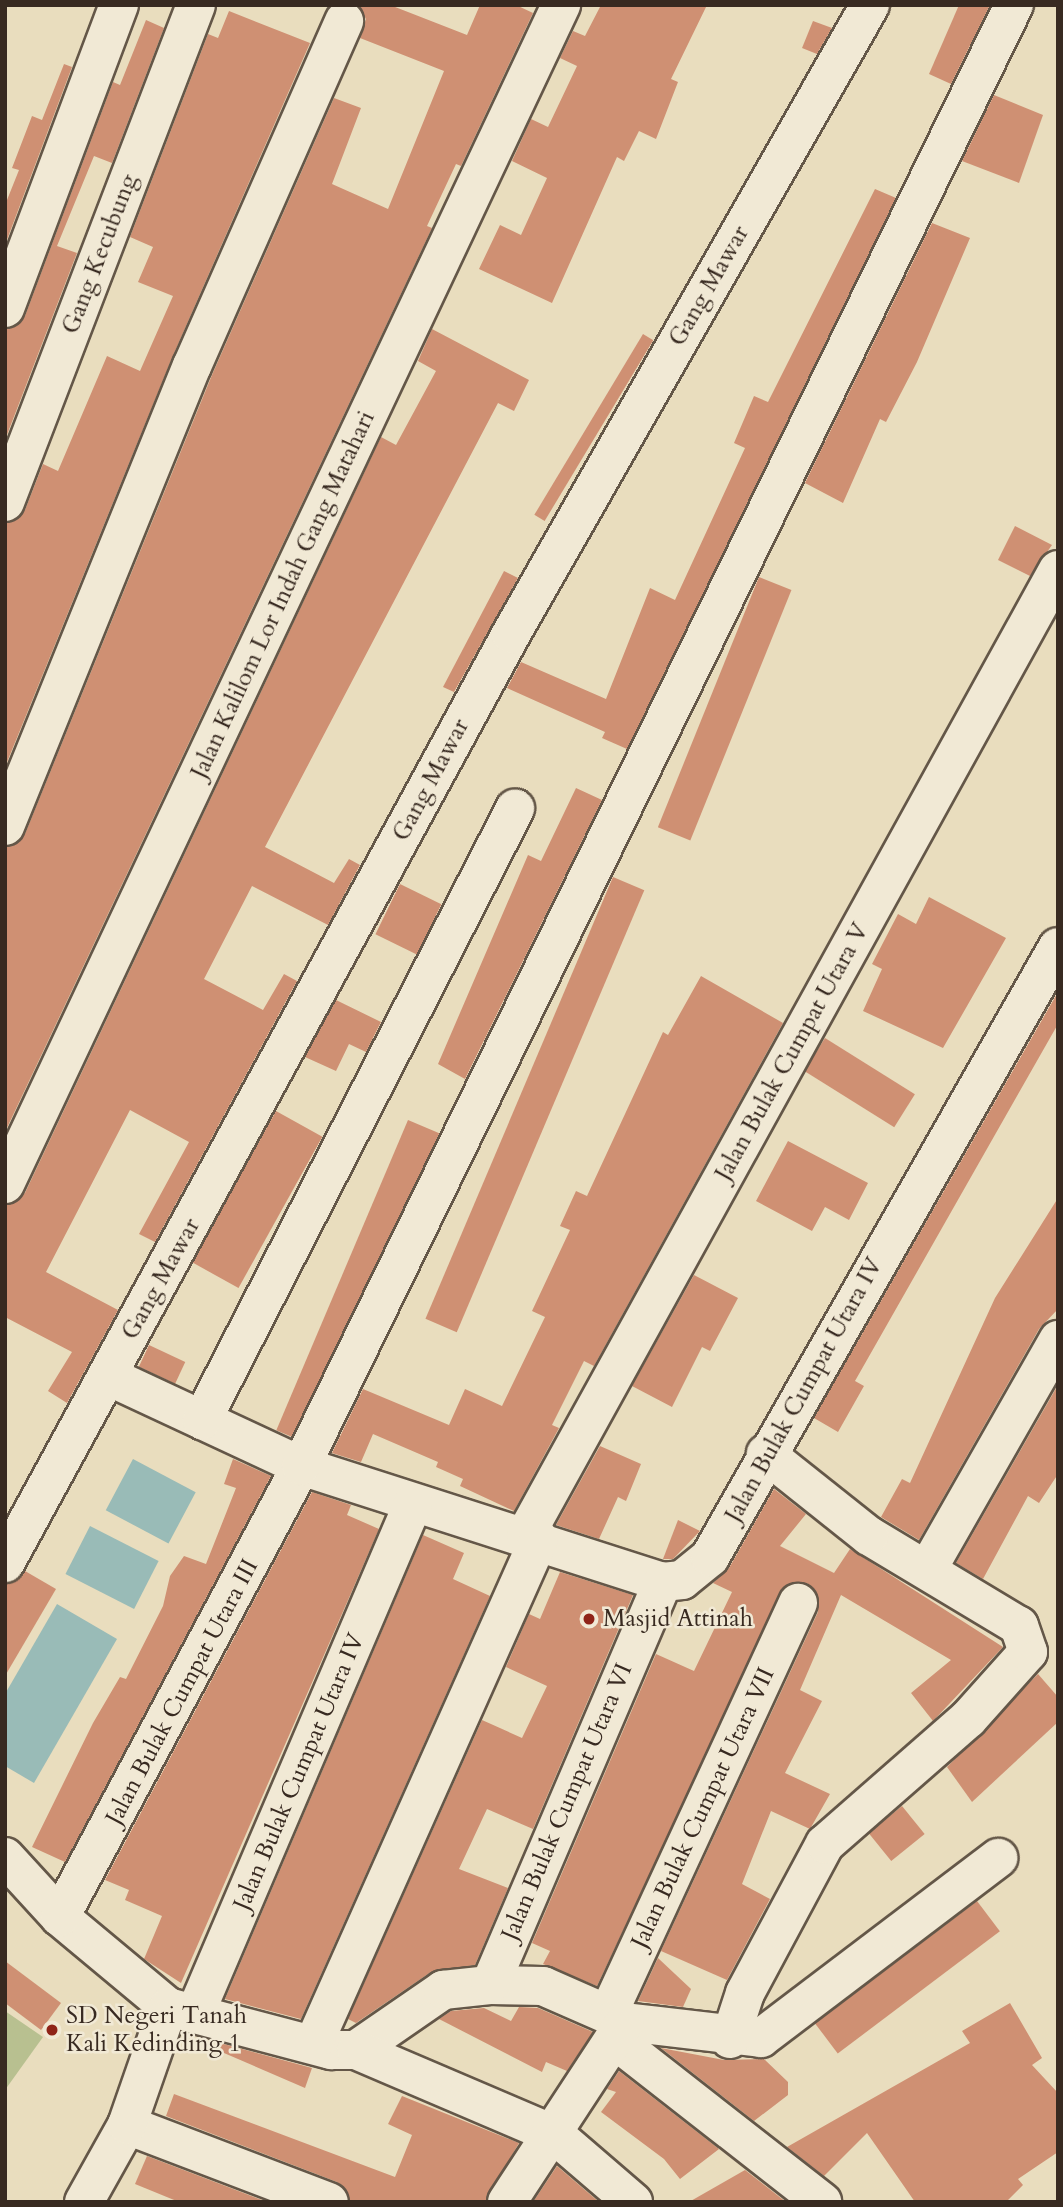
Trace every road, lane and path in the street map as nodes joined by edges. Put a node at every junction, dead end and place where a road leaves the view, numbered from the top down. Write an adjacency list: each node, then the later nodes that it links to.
1 (119, 5): 7 (street)
2 (195, 5): 8 (street, Gang Kecubung)
3 (561, 5): 13 (street, Jalan Kalilom Lor Indah Gang Matahari)
4 (870, 5): 15 (street, Gang Mawar)
5 (1014, 5): 18 (street, Jalan Bulak Cumpat Utara III)
6 (344, 21): 11 (street)
7 (5, 308)
8 (5, 502)
9 (1058, 570): 20 (street, Jalan Bulak Cumpat Utara V)
10 (515, 809): 16 (street)
11 (5, 826)
12 (1058, 947): 17 (street, Jalan Bulak Cumpat Utara IV)
13 (5, 1184)
14 (1058, 1340): 22 (street)
15 (108, 1376): 16 (street); 21 (street, Gang Mawar)
16 (202, 1420): 18 (street)
17 (766, 1454): 22 (street); 23 (street, Jalan Bulak Cumpat Utara IV)
18 (301, 1466): 19 (street); 27 (street, Jalan Bulak Cumpat Utara III)
19 (413, 1504): 20 (street); 29 (street, Jalan Bulak Cumpat Utara IV)
20 (533, 1536): 23 (street); 32 (street, Jalan Bulak Cumpat Utara V)
21 (5, 1563)
22 (927, 1570): 31 (street)
23 (663, 1582): 28 (street, Jalan Bulak Cumpat Utara VI)
24 (798, 1603): 30 (street, Jalan Bulak Cumpat Utara VII)
25 (5, 1857): 27 (street)
26 (998, 1858): 31 (street)
27 (60, 1917): 29 (street)
28 (490, 1985): 30 (street); 33 (street)
29 (182, 2011): 32 (street); 34 (street, Jalan Bulak Cumpat Utara IV)
30 (616, 2025): 31 (street); 35 (street, Jalan Bulak Cumpat Utara VII); 40 (street)
31 (730, 2039)
32 (314, 2043): 33 (street)
33 (356, 2050): 35 (street)
34 (127, 2125): 36 (street, Jalan Bulak Cumpat Utara IV); 37 (street)
35 (555, 2135): 38 (street, Jalan Bulak Cumpat Utara VII); 39 (street)
36 (84, 2202)
37 (329, 2202)
38 (507, 2202)
39 (633, 2202)
40 (822, 2202)

